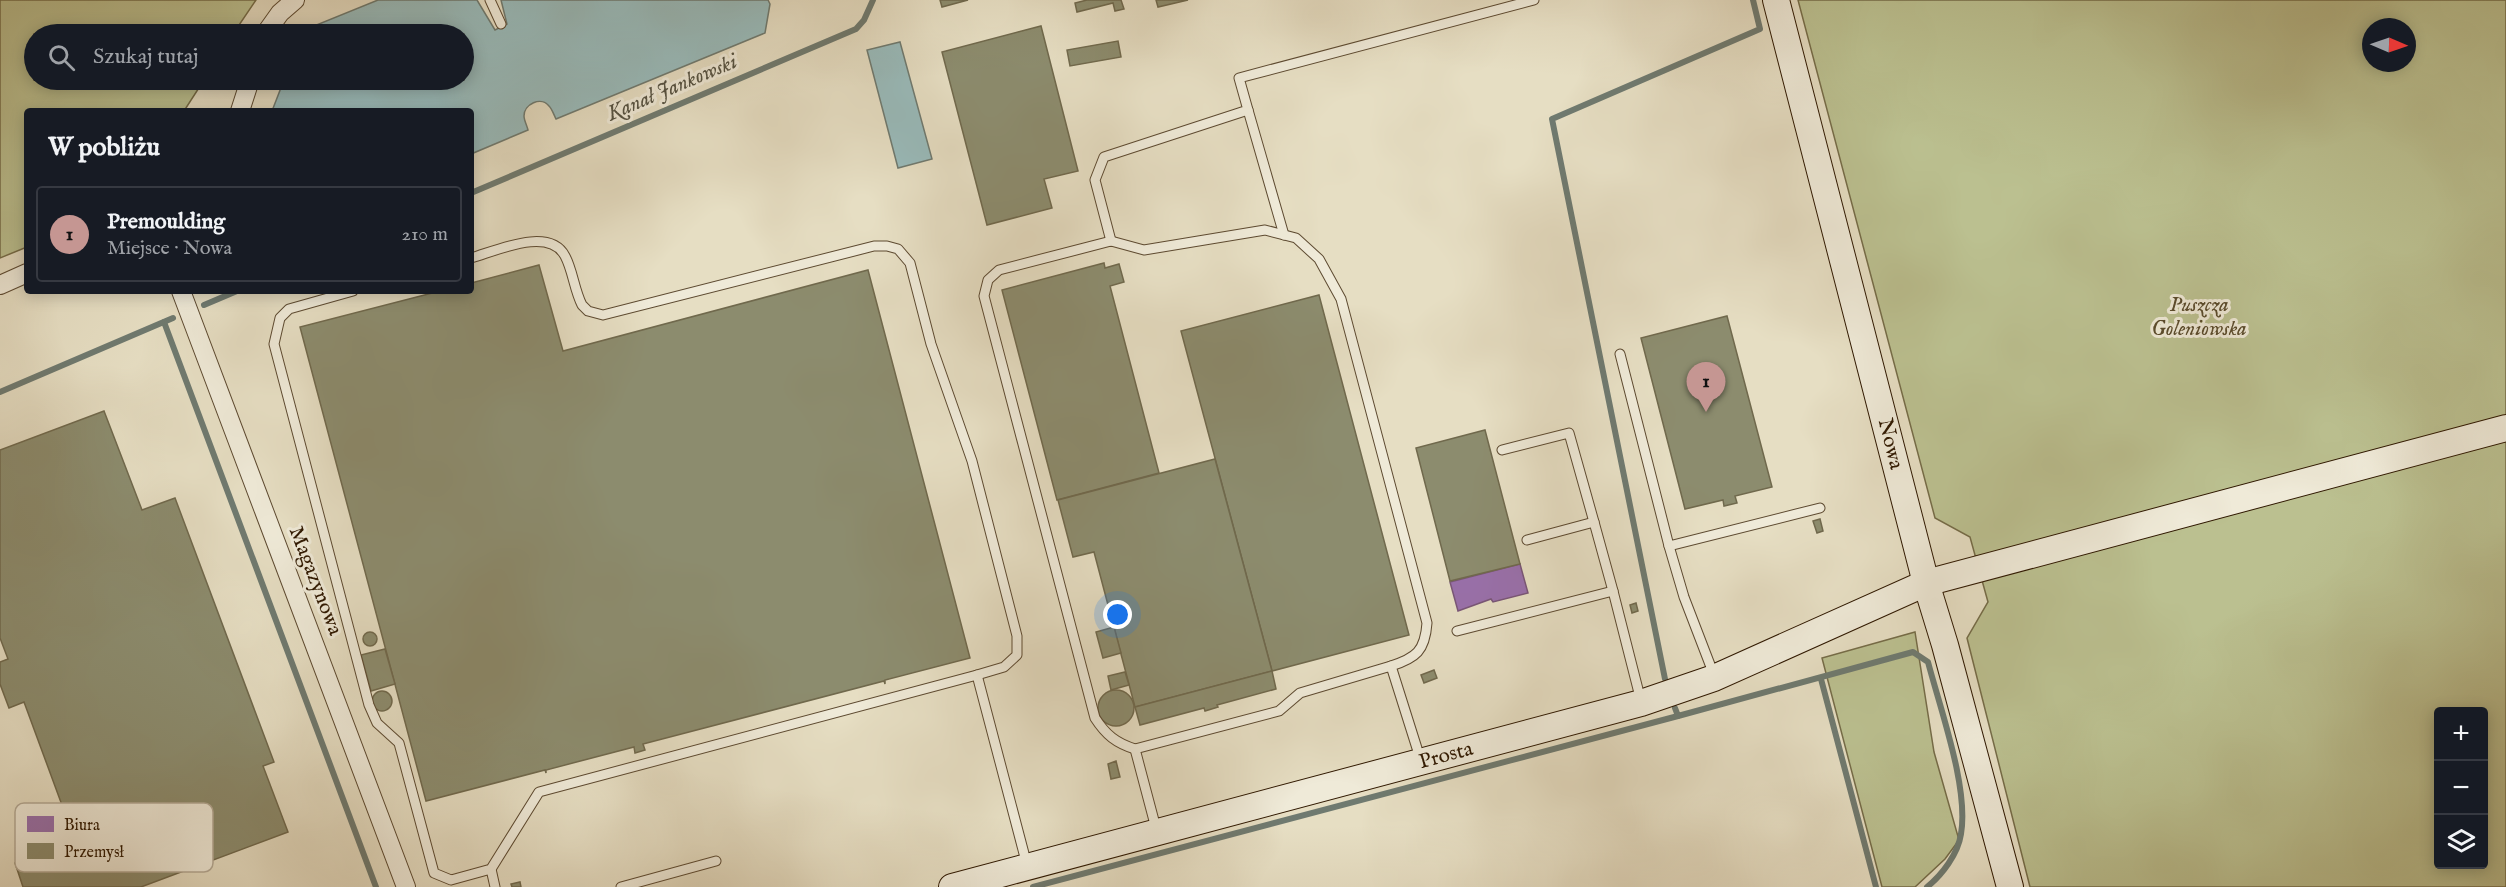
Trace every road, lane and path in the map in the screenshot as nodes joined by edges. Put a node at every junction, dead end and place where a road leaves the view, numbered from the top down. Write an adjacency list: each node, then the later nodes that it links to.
1 (295, 0): 5 (street)
2 (490, 0): 6 (lane)
3 (1534, 0): 9 (lane)
4 (1776, 0): 24 (street, Nowa)
5 (272, 24)
6 (501, 24)
7 (247, 90): 8 (street)
8 (241, 108)
9 (1248, 110): 10 (lane); 11 (lane)
10 (1284, 235): 11 (lane); 27 (lane)
11 (1112, 241): 31 (lane)
12 (474, 257): 28 (lane)
13 (24, 274): 14 (street)
14 (0, 285)
15 (182, 294): 37 (street, Magazynowa)
16 (342, 294): 36 (lane)
17 (1620, 354): 23 (lane)
18 (2506, 428): 24 (street, Prosta)
19 (1502, 450): 21 (lane)
20 (1820, 508): 23 (lane)
21 (1594, 522): 22 (lane); 25 (lane)
22 (1527, 540)
23 (1669, 546): 29 (lane)
24 (1926, 583): 29 (street, Prosta); 41 (street, Nowa)
25 (1613, 591): 26 (lane); 30 (lane)
26 (1457, 631)
27 (1391, 666): 31 (lane); 32 (lane)
28 (977, 675): 35 (lane); 36 (lane)
29 (1714, 678): 30 (street, Prosta)
30 (1641, 703): 32 (street, Prosta)
31 (1134, 749): 33 (lane)
32 (1421, 763): 33 (street, Prosta)
33 (1157, 832): 35 (street, Prosta)
34 (716, 861): 39 (lane)
35 (1027, 867): 40 (street, Prosta)
36 (491, 869): 38 (lane)
37 (406, 887)
38 (495, 887)
39 (621, 887)
40 (952, 887)
41 (2010, 887)

